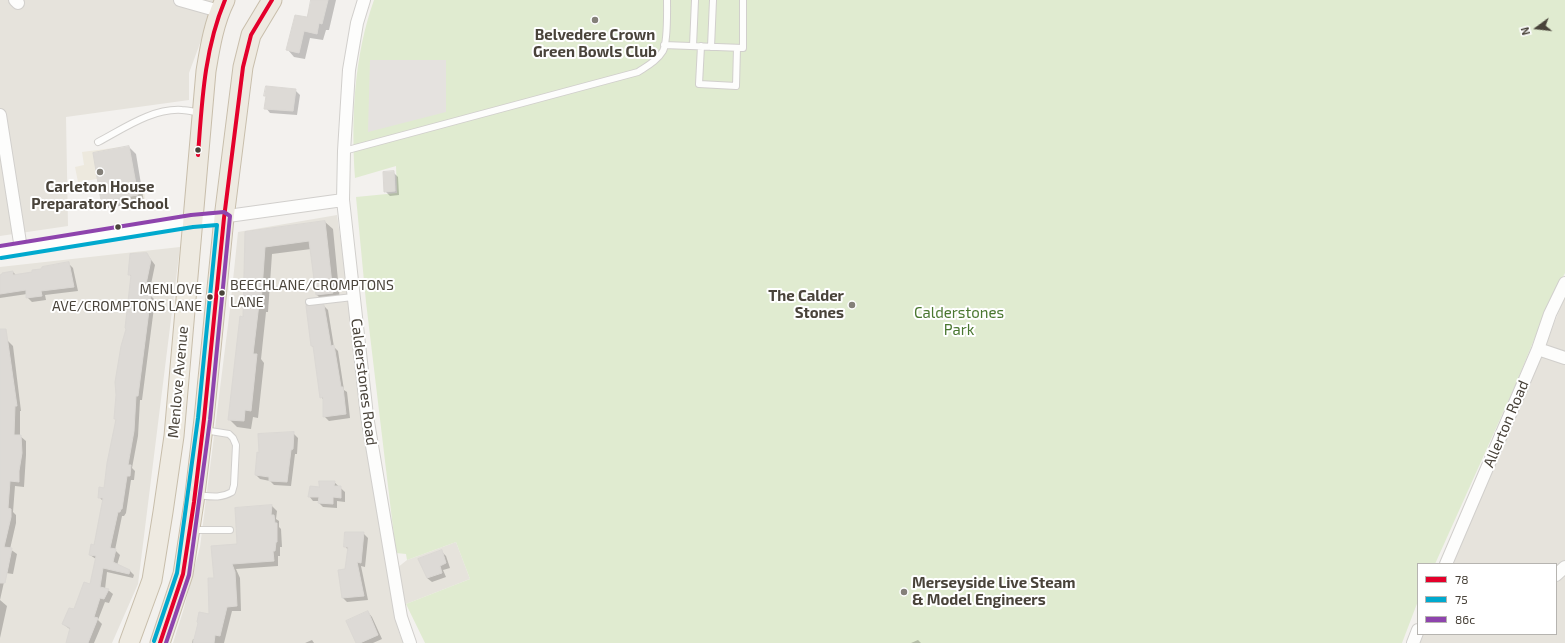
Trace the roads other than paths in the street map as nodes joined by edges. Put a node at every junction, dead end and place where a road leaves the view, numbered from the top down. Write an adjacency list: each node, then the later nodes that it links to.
1 (180, 0): 8 (street)
2 (272, 0): 19 (highway, Menlove Avenue)
3 (364, 0): 17 (street, Calderstones Road)
4 (667, 0): 9 (lane)
5 (696, 0): 10 (lane)
6 (712, 0): 12 (lane)
7 (743, 0): 13 (lane)
8 (222, 6): 14 (highway, Menlove Avenue)
9 (664, 44): 10 (lane); 17 (lane)
10 (693, 46): 11 (lane)
11 (701, 46): 12 (lane); 13 (lane)
12 (711, 47): 13 (lane)
13 (737, 48)
14 (202, 113): 16 (lane); 20 (highway, Menlove Avenue)
15 (0, 115): 21 (street)
16 (98, 142)
17 (344, 151): 18 (street, Calderstones Road)
18 (343, 200): 19 (street); 24 (street, Calderstones Road)
19 (224, 218): 20 (street); 28 (highway, Menlove Avenue)
20 (192, 221): 21 (street); 36 (highway, Menlove Avenue)
21 (21, 249): 22 (street)
22 (0, 252)
23 (1565, 283): 26 (street, Allerton Road)
24 (353, 297): 25 (lane); 38 (street, Calderstones Road)
25 (310, 302)
26 (1538, 349): 27 (street); 32 (street, Allerton Road)
27 (1565, 358)
28 (203, 430): 29 (highway, Menlove Avenue); 29 (lane)
29 (195, 494): 30 (highway, Menlove Avenue)
30 (190, 530): 31 (lane); 37 (highway, Menlove Avenue)
31 (230, 530)
32 (1446, 563)
33 (1565, 567): 34 (street)
34 (1557, 574)
35 (1417, 633): 39 (street)
36 (129, 643)
37 (160, 643)
38 (410, 643)
39 (1413, 643)

